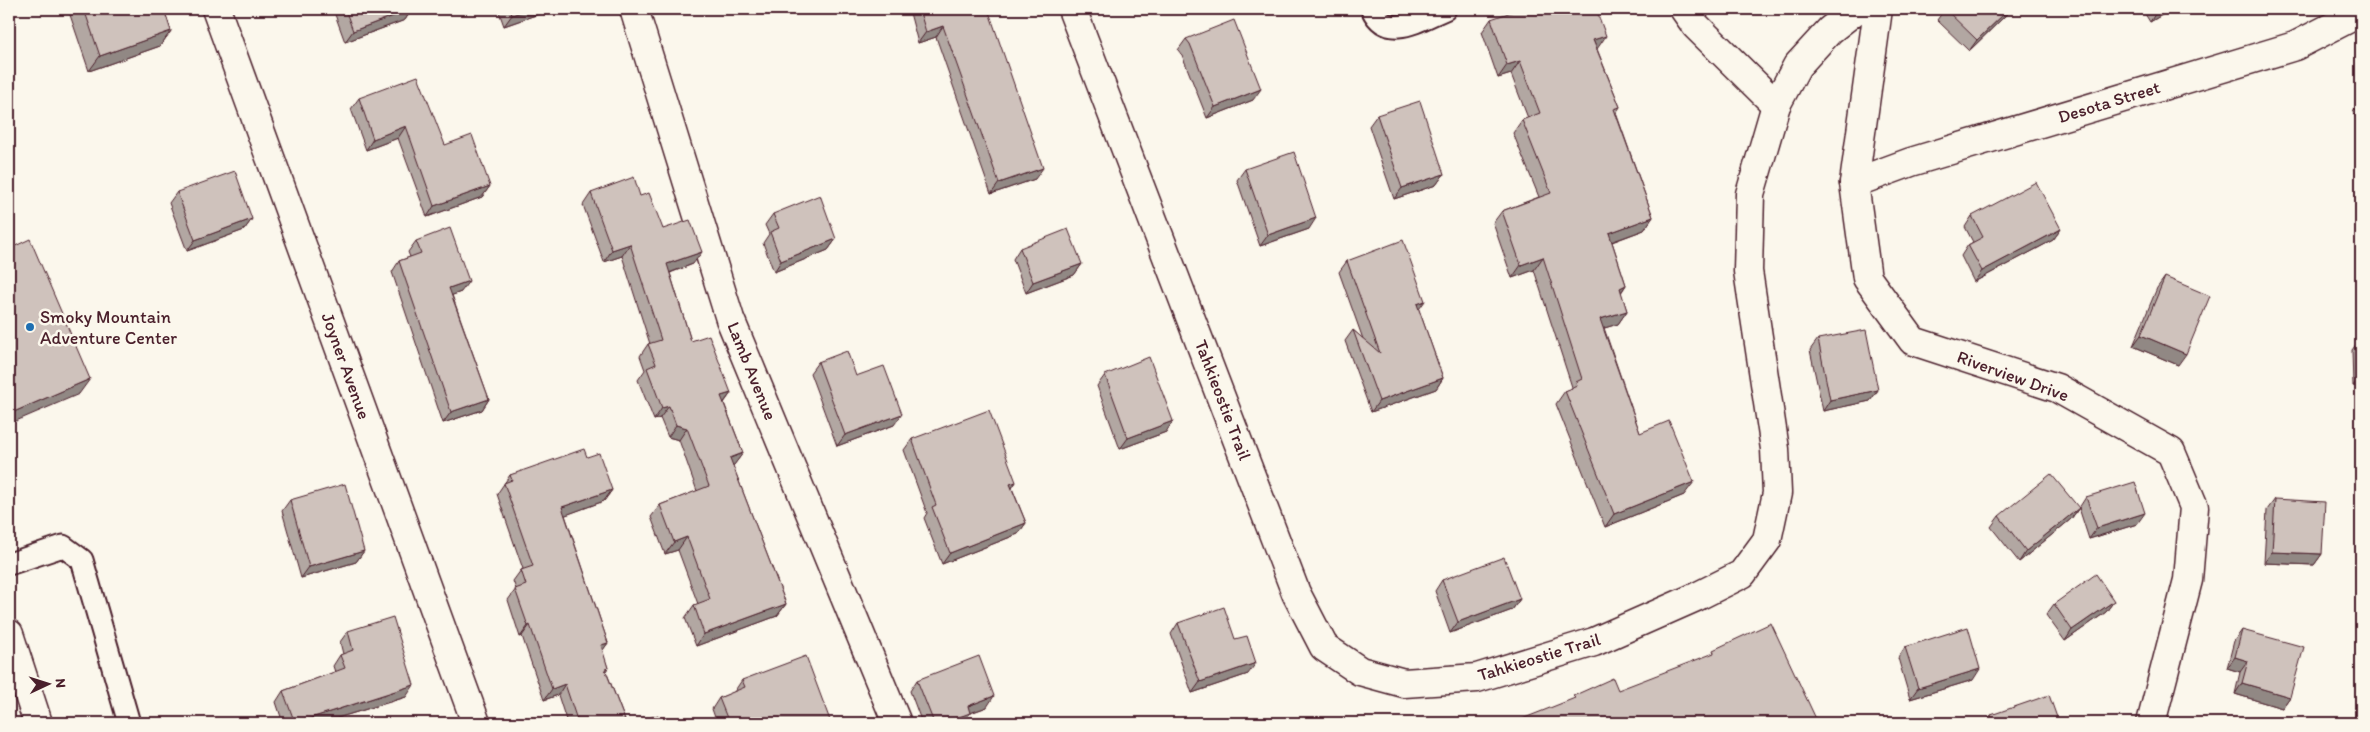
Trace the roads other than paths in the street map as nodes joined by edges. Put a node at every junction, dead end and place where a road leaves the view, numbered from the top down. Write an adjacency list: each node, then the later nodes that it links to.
1 (216, 9): 16 (street, Joyner Avenue)
2 (634, 9): 17 (street, Lamb Avenue)
3 (1072, 9): 10 (street, Tahkieostie Trail)
4 (1372, 9): 5 (lane)
5 (1445, 9)
6 (1684, 9): 10 (street)
7 (1857, 9): 10 (street, Tahkieostie Trail)
8 (1878, 9): 11 (street, Riverview Drive)
9 (2361, 12): 11 (street, Desota Street)
10 (1776, 105)
11 (1854, 183): 18 (street, Riverview Drive)
12 (9, 564): 15 (lane)
13 (9, 634): 14 (street)
14 (38, 723)
15 (129, 723)
16 (476, 723)
17 (897, 723)
18 (2151, 723)

